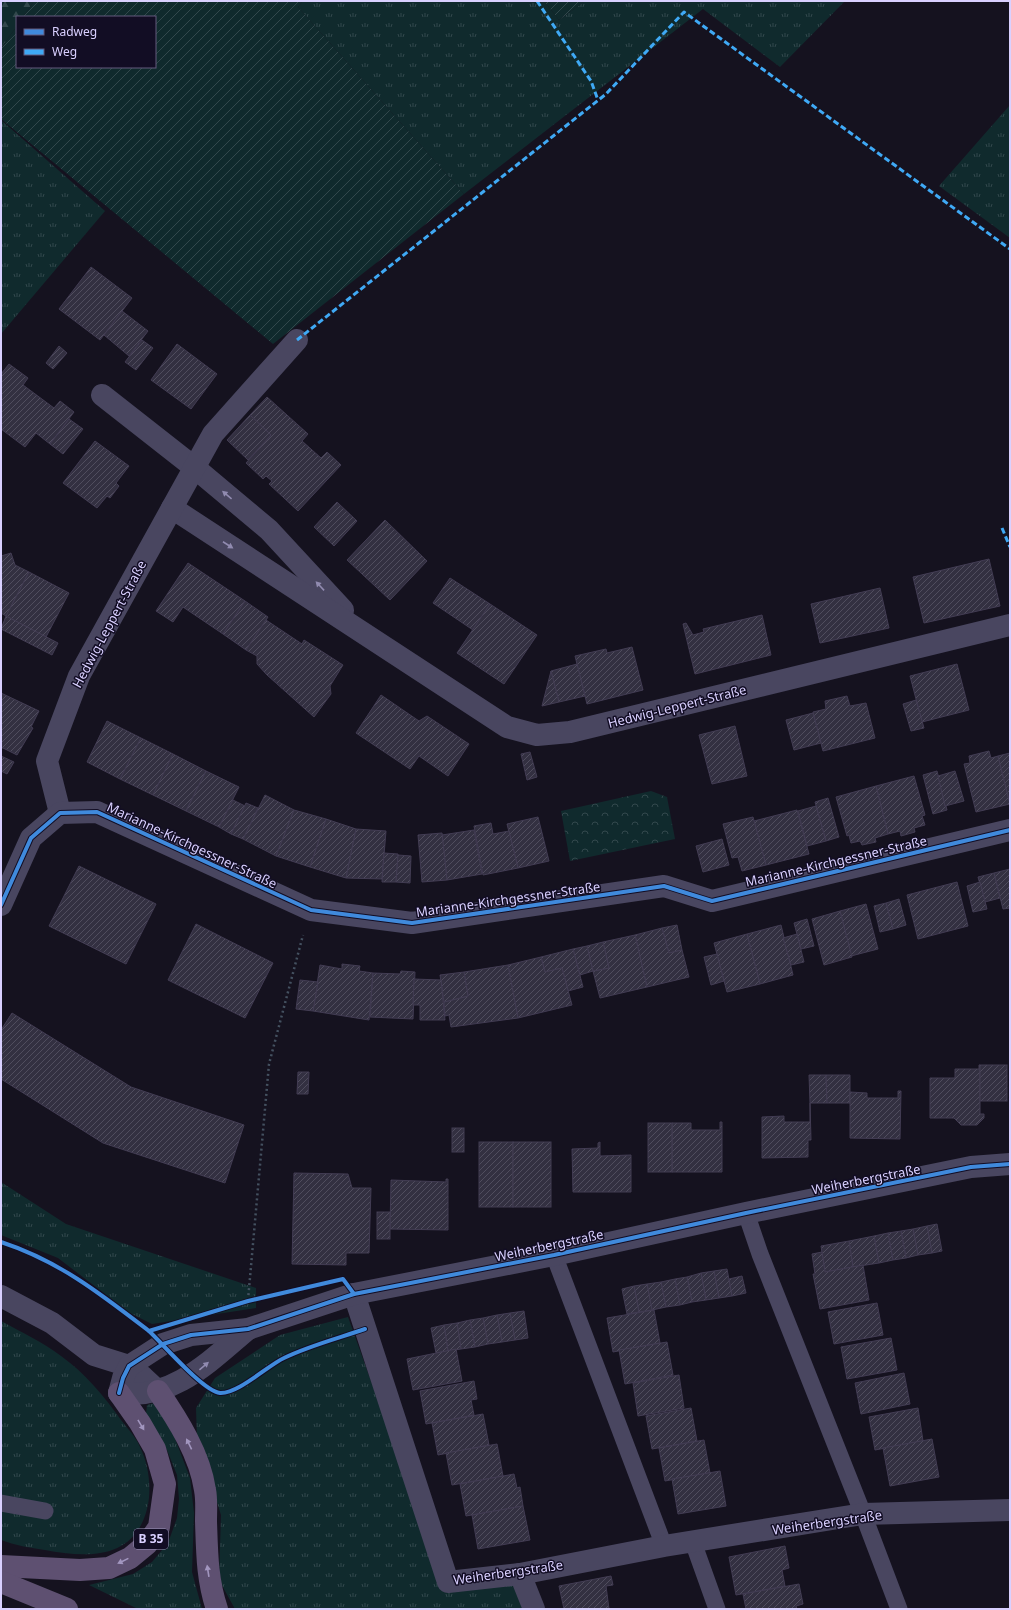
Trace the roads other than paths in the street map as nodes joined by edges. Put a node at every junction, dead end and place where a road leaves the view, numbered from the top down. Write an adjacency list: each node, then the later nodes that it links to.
1 (297, 340): 3 (street, Hedwig-Leppert-Straße)
2 (102, 395): 3 (street, Hedwig-Leppert-Straße)
3 (195, 468): 4 (street, Hedwig-Leppert-Straße); 6 (street, Hedwig-Leppert-Straße, one-way to 3)
4 (172, 508): 6 (street, Hedwig-Leppert-Straße, one-way to 6); 7 (street, Hedwig-Leppert-Straße)
5 (1010, 625): 6 (street, Hedwig-Leppert-Straße)
6 (366, 635)
7 (60, 813): 8 (street, Marianne-Kirchgessner-Straße); 9 (street)
8 (1010, 830)
9 (1, 905)
10 (1010, 1164): 11 (street, Weiherbergstraße)
11 (746, 1213): 12 (street, Weiherbergstraße); 23 (lane)
12 (554, 1255): 13 (street, Weiherbergstraße); 25 (lane)
13 (354, 1294): 15 (street, Weiherbergstraße); 27 (street, Weiherbergstraße)
14 (1, 1296): 16 (street)
15 (248, 1329): 17 (street, Weiherbergstraße); 18 (street, Weiherbergstraße, one-way to 15)
16 (94, 1355): 17 (street); 19 (street)
17 (129, 1366): 18 (street); 19 (street)
18 (158, 1391): 19 (street, Weiherbergstraße); 30 (main road, one-way to 18)
19 (119, 1393): 26 (main road, B 35, one-way to 26)
20 (1, 1504): 22 (lane)
21 (1010, 1510): 23 (street, Weiherbergstraße)
22 (45, 1511)
23 (863, 1514): 24 (street, Weiherbergstraße); 33 (lane)
24 (693, 1542): 25 (street, Weiherbergstraße); 32 (lane)
25 (664, 1546): 27 (street, Weiherbergstraße)
26 (1, 1566)
27 (520, 1574): 31 (street)
28 (1, 1582): 29 (main road)
29 (67, 1609)
30 (218, 1609)
31 (534, 1609)
32 (717, 1609)
33 (899, 1609)

